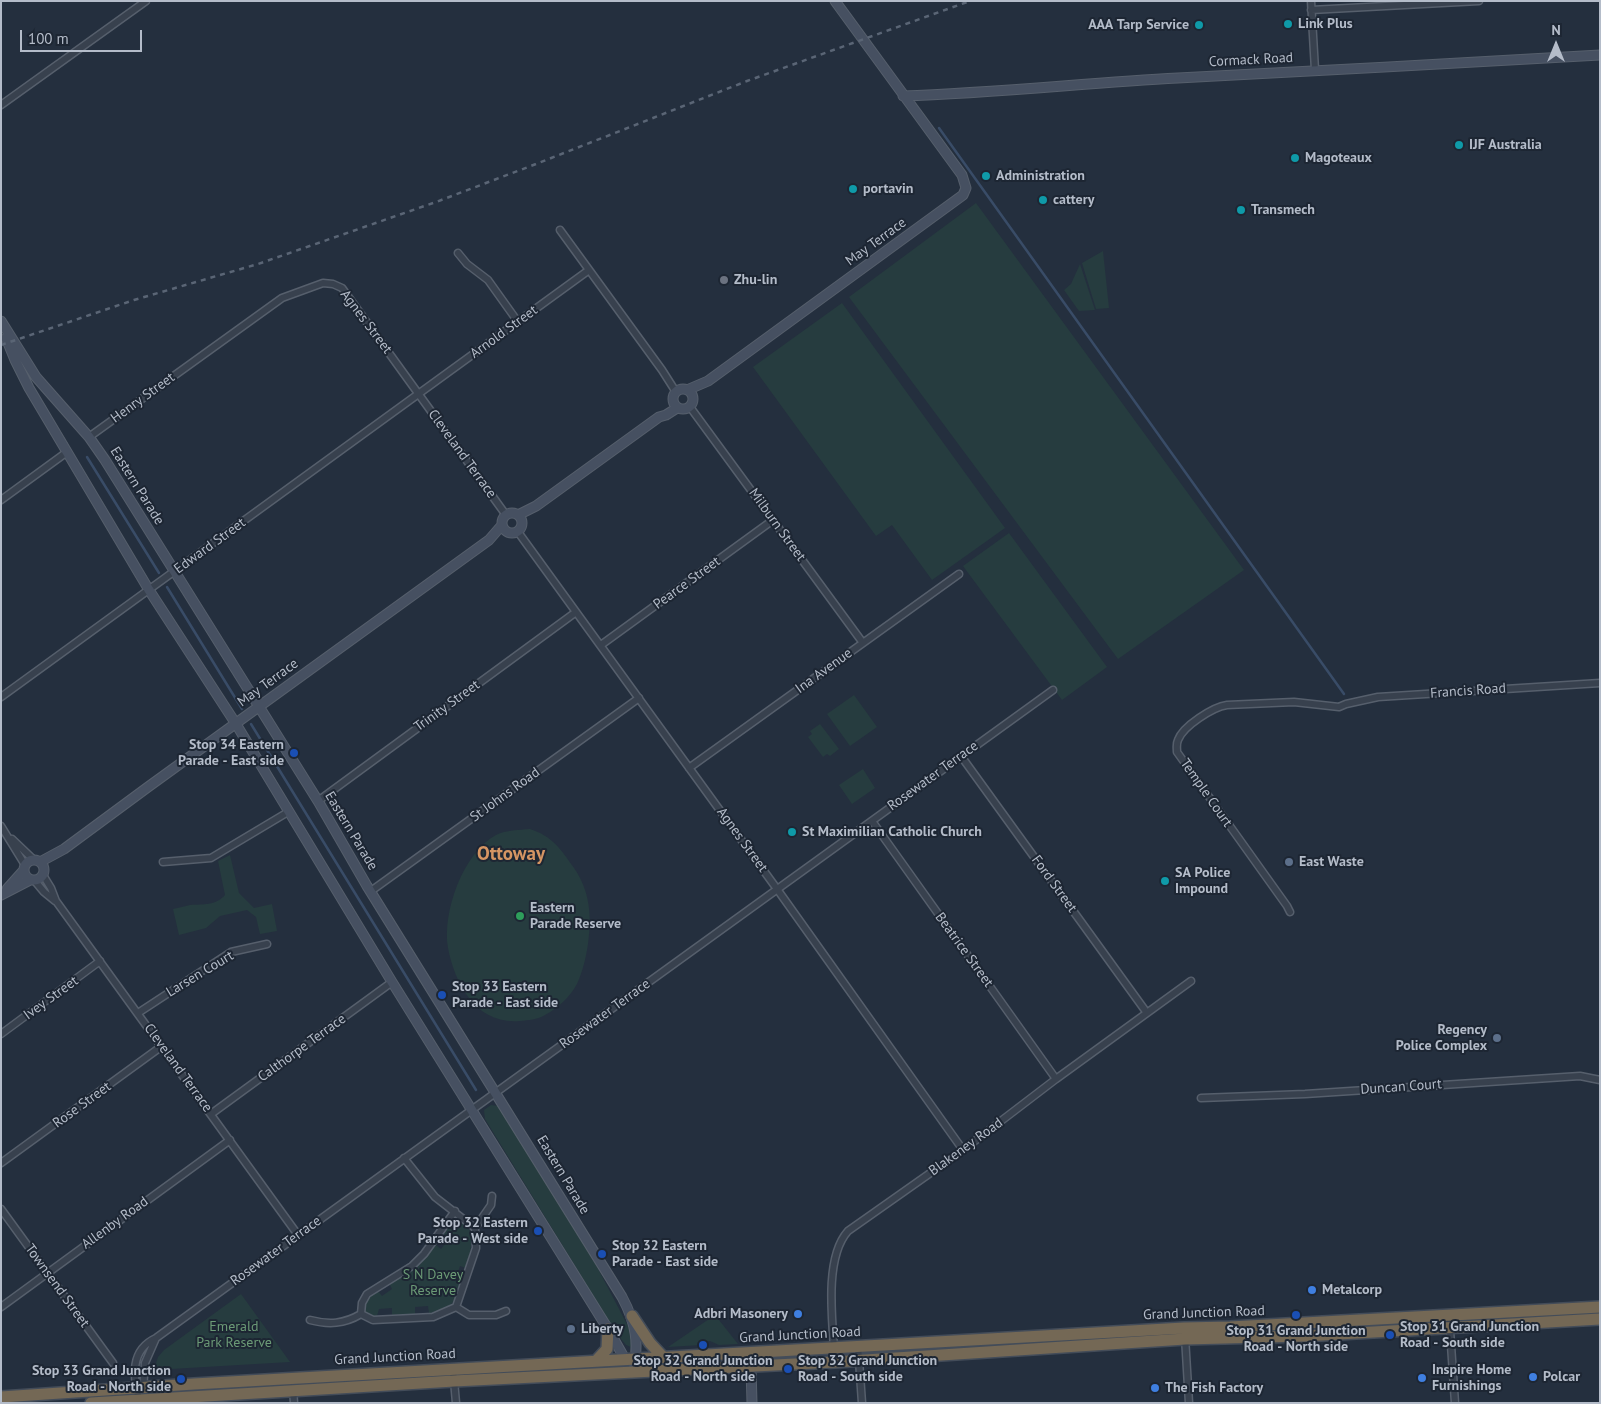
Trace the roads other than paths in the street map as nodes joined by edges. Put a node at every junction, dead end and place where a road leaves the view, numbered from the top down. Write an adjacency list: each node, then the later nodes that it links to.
1 (146, 1): 9 (street)
2 (835, 1): 8 (main road)
3 (1311, 1): 5 (street)
4 (1479, 1): 5 (street)
5 (1311, 10): 7 (street)
6 (1600, 55): 7 (main road, Cormack Road)
7 (1316, 70): 8 (main road, Cormack Road)
8 (904, 96): 16 (main road, May Terrace)
9 (1, 105)
10 (560, 230): 12 (street)
11 (458, 254): 15 (street)
12 (589, 270): 15 (street, Arnold Street); 20 (street)
13 (270, 306): 19 (street, Agnes Street); 23 (street, Henry Street)
14 (1, 322): 18 (main road, Eastern Parade); 22 (main road, Eastern Parade)
15 (518, 322): 19 (street, Arnold Street)
16 (708, 381): 17 (main road, May Terrace); 21 (main road, May Terrace)
17 (687, 390): 20 (main road); 21 (main road)
18 (49, 393): 22 (main road); 23 (main road, Eastern Parade)
19 (418, 393): 26 (street, Cleveland Terrace); 30 (street, Edward Street)
20 (675, 401): 21 (main road); 27 (main road)
21 (692, 403): 28 (street, Milburn Street)
22 (51, 425): 24 (main road, Eastern Parade)
23 (89, 437): 30 (main road, Eastern Parade)
24 (67, 452): 25 (street); 32 (main road, Eastern Parade)
25 (1, 500)
26 (506, 515): 27 (main road); 29 (main road)
27 (520, 518): 29 (main road)
28 (773, 520): 34 (street, Milburn Street); 35 (street, Pearce Street)
29 (510, 530): 33 (street, Agnes Street); 41 (main road, May Terrace)
30 (174, 572): 32 (street, Edward Street); 41 (main road, Eastern Parade)
31 (959, 574): 34 (street, Ina Avenue)
32 (149, 590): 38 (street, Edward Street); 42 (main road, Eastern Parade)
33 (576, 612): 35 (street, Agnes Street); 45 (street, Trinity Street)
34 (863, 643): 44 (street, Ina Avenue)
35 (601, 645): 39 (street, Agnes Street)
36 (1600, 683): 40 (street, Francis Road)
37 (1053, 690): 43 (street, Rosewater Terrace)
38 (1, 697)
39 (639, 698): 44 (street, Agnes Street); 55 (street, St Johns Road)
40 (1338, 707): 58 (street, Temple Court)
41 (258, 708): 42 (main road, May Terrace); 45 (main road, Eastern Parade)
42 (236, 724): 46 (main road, Eastern Parade); 51 (main road, May Terrace)
43 (961, 756): 47 (street, Rosewater Terrace); 64 (street, Ford Street)
44 (689, 768): 54 (street, Agnes Street)
45 (318, 801): 55 (main road, Eastern Parade)
46 (288, 812): 50 (street); 62 (main road, Eastern Parade)
47 (872, 821): 54 (street, Rosewater Terrace); 67 (street, Beatrice Street)
48 (1, 826): 49 (street, Cleveland Terrace)
49 (9, 837): 51 (street, Cleveland Terrace); 52 (street, Cleveland Terrace)
50 (163, 862)
51 (40, 867): 52 (main road); 53 (main road); 57 (street, Cleveland Terrace)
52 (24, 868): 53 (main road); 56 (main road)
53 (32, 880): 56 (main road); 57 (street, Cleveland Terrace)
54 (777, 889): 69 (street, Rosewater Terrace); 74 (street, Agnes Street)
55 (371, 891): 69 (main road, Eastern Parade)
56 (2, 894)
57 (56, 901): 60 (street, Cleveland Terrace)
58 (1290, 912)
59 (267, 944): 63 (street, Larsen Court)
60 (100, 961): 63 (street, Cleveland Terrace); 65 (street, Ivey Street)
61 (1191, 981): 64 (street, Blakeney Road)
62 (392, 982): 71 (main road, Eastern Parade); 72 (street, Calthorpe Terrace)
63 (138, 1013): 66 (street, Cleveland Terrace)
64 (1147, 1013): 67 (street, Blakeney Road)
65 (1, 1034)
66 (162, 1046): 72 (street, Cleveland Terrace); 76 (street, Rose Street)
67 (1056, 1079): 74 (street, Blakeney Road)
68 (1600, 1080): 70 (street, Duncan Court)
69 (496, 1092): 71 (street, Rosewater Terrace); 88 (main road, Eastern Parade)
70 (1201, 1098)
71 (472, 1109): 75 (street, Rosewater Terrace); 92 (main road, Eastern Parade)
72 (211, 1114): 73 (street, Cleveland Terrace)
73 (230, 1140): 81 (street, Cleveland Terrace); 82 (street, Allenby Road)
74 (963, 1150): 97 (street, Blakeney Road)
75 (404, 1158): 79 (street); 81 (street, Rosewater Terrace)
76 (1, 1163)
77 (492, 1196): 80 (street)
78 (1, 1209): 82 (street, Townsend Street)
79 (455, 1211): 80 (street); 87 (street)
80 (475, 1228): 84 (street)
81 (298, 1235): 94 (street, Rosewater Terrace)
82 (48, 1272): 83 (street, Allenby Road); 104 (street, Townsend Street)
83 (1, 1307)
84 (456, 1307): 86 (street); 87 (street)
85 (1600, 1307): 91 (highway, Grand Junction Road)
86 (506, 1311)
87 (361, 1314): 90 (street)
88 (632, 1316): 99 (highway); 100 (main road, Eastern Parade)
89 (1600, 1319): 91 (highway, Grand Junction Road)
90 (310, 1320)
91 (1450, 1322): 93 (highway, Grand Junction Road); 121 (street)
92 (608, 1329): 100 (main road, Eastern Parade); 102 (highway)
93 (1185, 1334): 95 (highway, Grand Junction Road); 98 (highway, Grand Junction Road); 120 (street)
94 (156, 1338): 111 (street, Rosewater Terrace); 111 (street, Rosewater Terrace)
95 (995, 1339): 96 (highway, Grand Junction Road); 98 (highway)
96 (858, 1346): 97 (highway, Grand Junction Road); 101 (street)
97 (834, 1348): 99 (highway, Grand Junction Road); 103 (street, Blakeney Road)
98 (997, 1352): 101 (highway, Grand Junction Road)
99 (663, 1357): 100 (highway, Grand Junction Road)
100 (631, 1359): 102 (highway, Grand Junction Road); 107 (highway)
101 (860, 1360): 103 (highway, Grand Junction Road); 119 (street)
102 (596, 1361): 106 (highway, Grand Junction Road)
103 (835, 1362): 105 (highway, Grand Junction Road)
104 (113, 1363)
105 (751, 1366): 107 (highway, Grand Junction Road); 118 (main road)
106 (454, 1369): 108 (highway, Grand Junction Road); 109 (street)
107 (632, 1373): 109 (highway, Grand Junction Road)
108 (293, 1378): 110 (highway, Grand Junction Road); 112 (street)
109 (454, 1381): 112 (highway, Grand Junction Road); 117 (street)
110 (194, 1384): 111 (highway, Grand Junction Road); 115 (highway)
111 (140, 1388): 113 (highway, Grand Junction Road); 114 (street, Rosewater Terrace)
112 (294, 1397): 115 (highway, Grand Junction Road)
113 (2, 1399)
114 (139, 1400): 115 (highway, Grand Junction Road); 116 (highway, Grand Junction Road)
115 (195, 1400)
116 (91, 1403)
117 (456, 1403)
118 (752, 1403)
119 (862, 1403)
120 (1189, 1403)
121 (1455, 1403)

